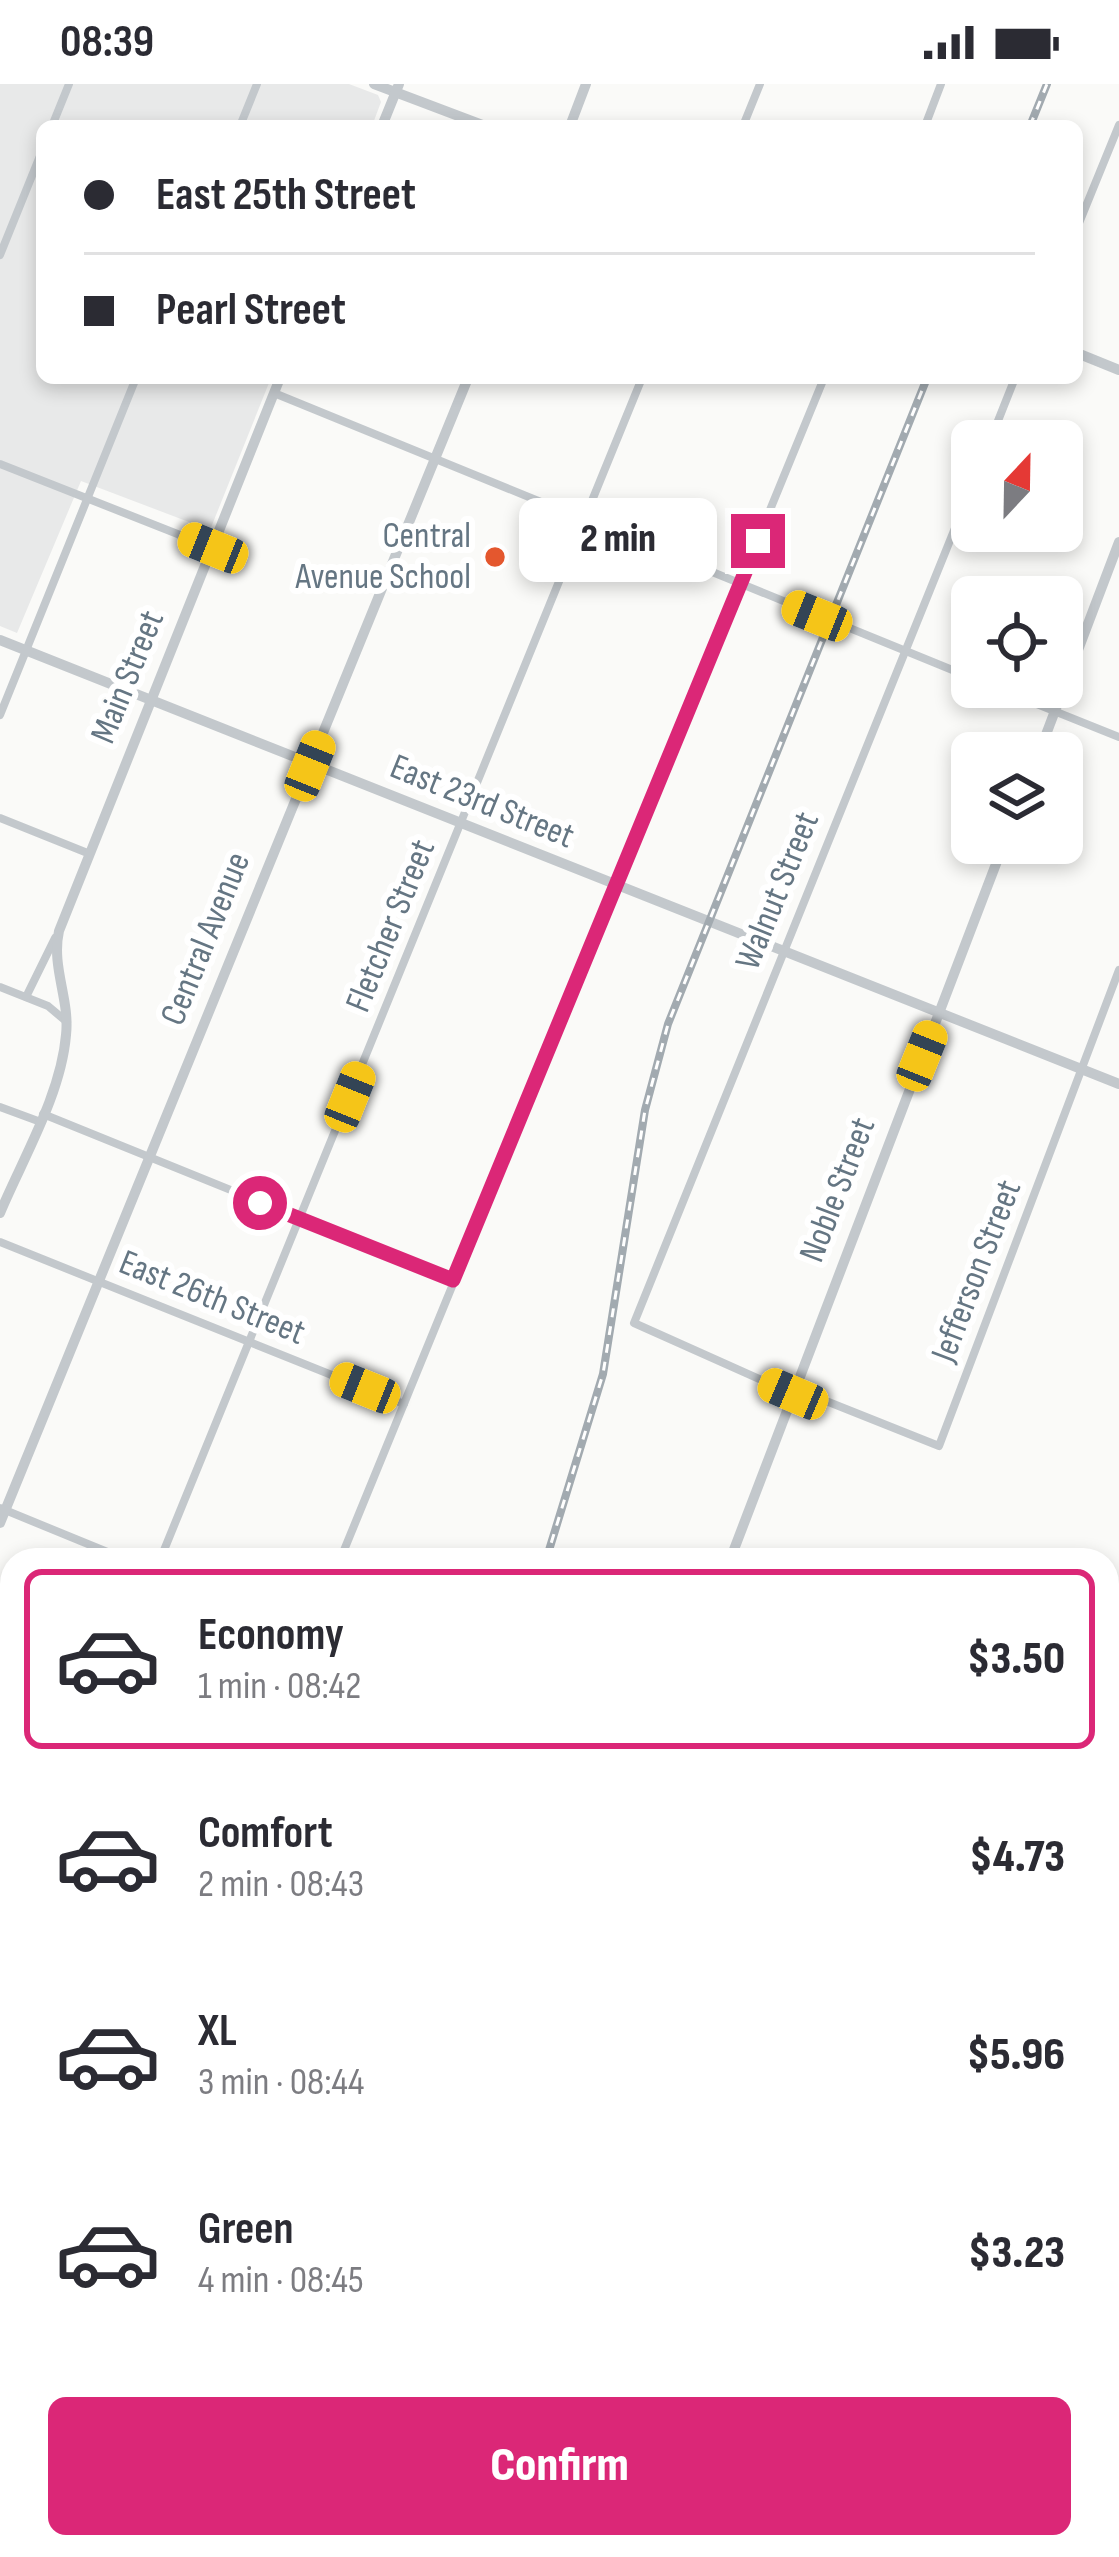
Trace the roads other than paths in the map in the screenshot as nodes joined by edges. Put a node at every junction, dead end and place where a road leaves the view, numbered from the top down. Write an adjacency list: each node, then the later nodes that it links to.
1 (69, 84): 8 (street)
2 (257, 84): 9 (street)
3 (374, 84): 7 (street)
4 (586, 84): 12 (street)
5 (760, 84): 13 (street)
6 (941, 84): 14 (street)
7 (398, 88): 10 (street); 11 (street)
8 (54, 120)
9 (242, 120)
10 (385, 120)
11 (471, 120)
12 (572, 120)
13 (745, 120)
14 (927, 120)
15 (1119, 124): 17 (street)
16 (36, 166): 18 (street)
17 (1083, 213)
18 (0, 255)
19 (1083, 355): 20 (street)
20 (1119, 370)
21 (134, 384): 31 (street)
22 (278, 384): 27 (street, Main Street)
23 (466, 384): 29 (street, Central Avenue)
24 (640, 384): 32 (street, Fletcher Street)
25 (822, 384): 36 (street)
26 (1013, 384): 28 (street)
27 (274, 393): 29 (street); 35 (street, Main Street)
28 (998, 420)
29 (436, 458): 32 (street); 47 (street, Central Avenue)
30 (0, 464): 31 (street)
31 (87, 498): 35 (street); 38 (street)
32 (584, 520): 36 (street); 49 (street, Fletcher Street)
33 (951, 537): 39 (street, Walnut Street)
34 (1119, 542): 43 (street)
35 (213, 548): 41 (street, Main Street)
36 (740, 585): 39 (street); 52 (street)
37 (0, 640): 38 (street, East 23rd Street)
38 (26, 650): 41 (street, East 23rd Street); 44 (street)
39 (904, 652): 40 (street); 54 (street, Walnut Street)
40 (951, 670)
41 (151, 700): 47 (street, East 23rd Street); 50 (street, Main Street)
42 (1045, 708): 43 (street)
43 (1055, 712): 45 (street); 46 (street)
44 (0, 715)
45 (1047, 732)
46 (1119, 737)
47 (310, 766): 49 (street, East 23rd Street); 64 (street, Central Avenue)
48 (0, 818): 50 (street)
49 (460, 826): 52 (street, East 23rd Street); 66 (street, Fletcher Street)
50 (90, 854): 53 (street, Main Street)
51 (996, 864): 58 (street, Noble Street)
52 (615, 887): 54 (street, East 23rd Street); 68 (street)
53 (59, 931): 57 (street, Main Street); 59 (street, Main Street)
54 (782, 952): 58 (street, East 23rd Street); 71 (street, Walnut Street)
55 (1119, 970): 60 (street, Jefferson Street)
56 (0, 987): 57 (street)
57 (26, 998): 59 (street)
58 (939, 1014): 60 (street, East 23rd Street); 71 (street, Noble Street)
59 (67, 1022): 63 (street, Main Street)
60 (1080, 1069): 61 (street, East 23rd Street); 71 (street, Jefferson Street)
61 (1119, 1084)
62 (0, 1107): 63 (street)
63 (40, 1117): 64 (street); 65 (street, Main Street)
64 (150, 1157): 66 (street); 69 (street, Central Avenue)
65 (0, 1214)
66 (299, 1220): 68 (street); 70 (street, Fletcher Street)
67 (0, 1242): 69 (street, East 26th Street)
68 (453, 1280): 72 (street)
69 (98, 1282): 70 (street, East 26th Street); 73 (street, Central Avenue)
70 (249, 1342): 72 (street, East 26th Street); 75 (street, Fletcher Street)
71 (793, 1394): 77 (street, Noble Street)
72 (404, 1404): 76 (street)
73 (2, 1514): 74 (street)
74 (94, 1548)
75 (165, 1548)
76 (345, 1548)
77 (735, 1548)

